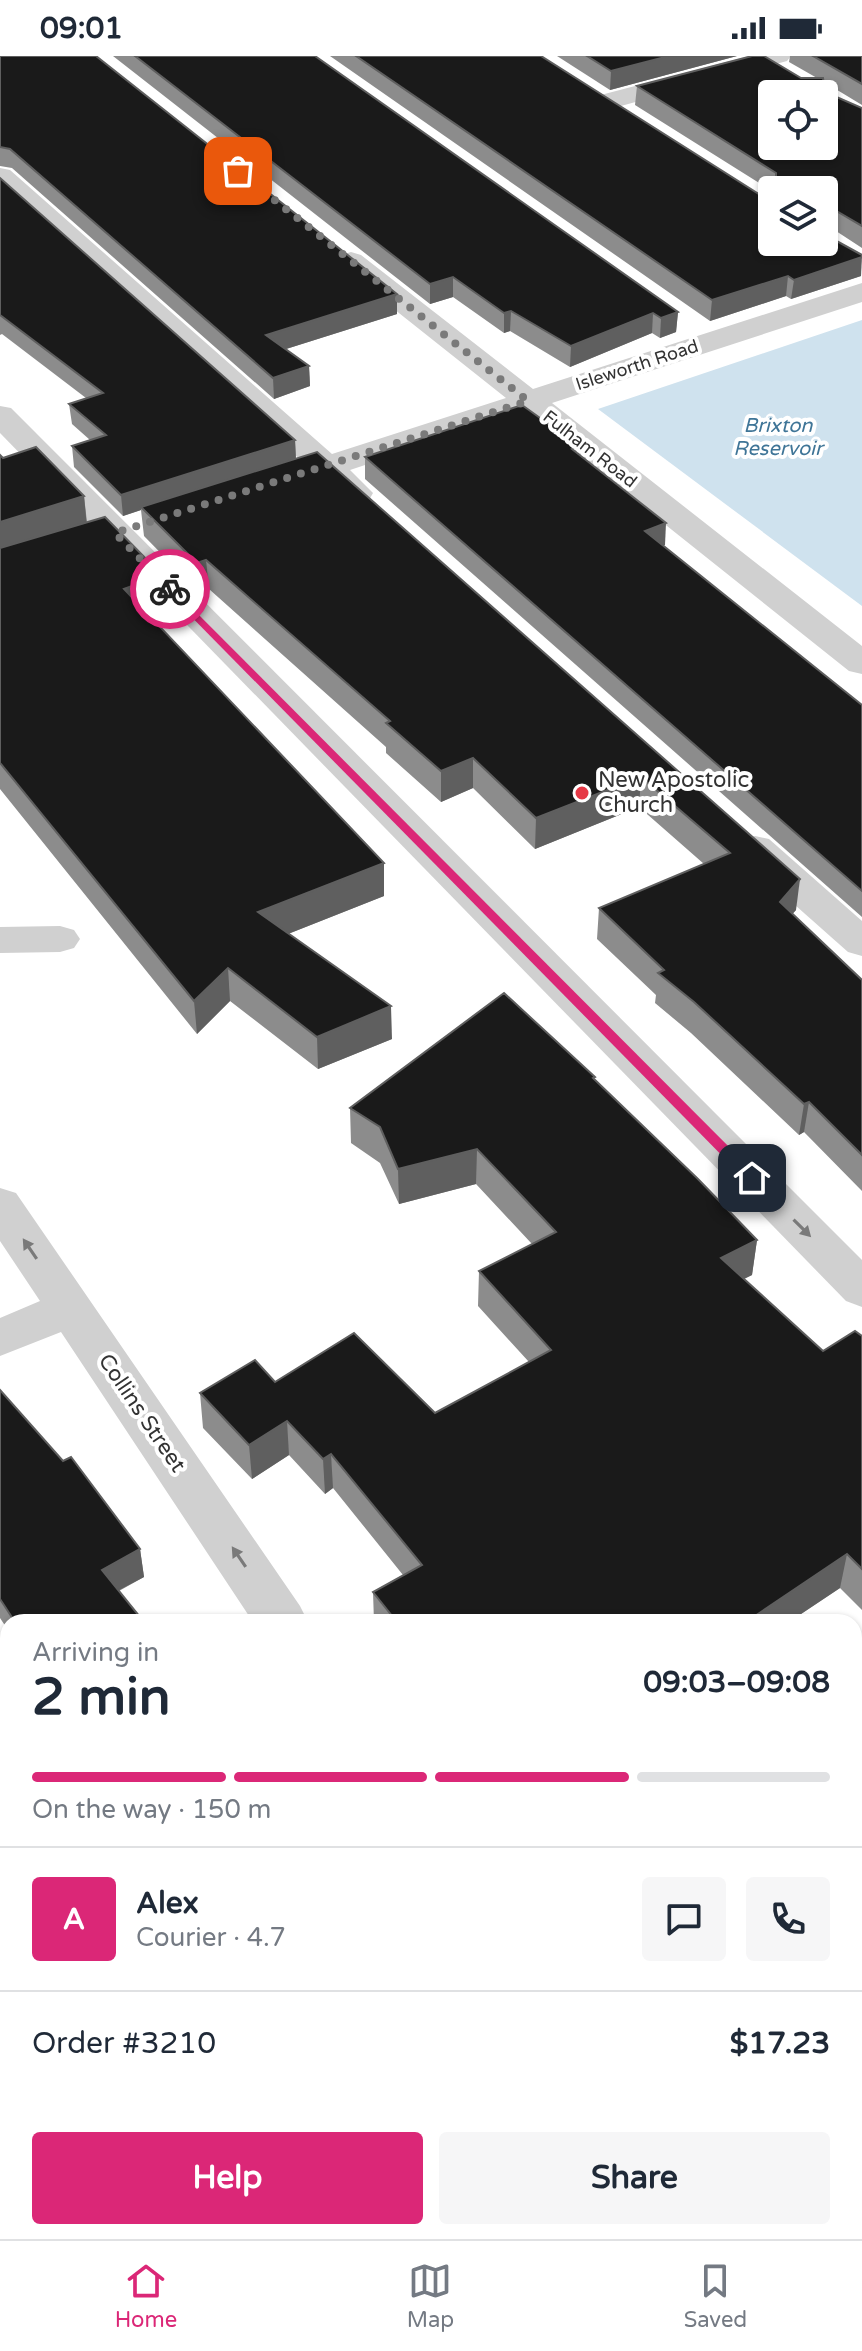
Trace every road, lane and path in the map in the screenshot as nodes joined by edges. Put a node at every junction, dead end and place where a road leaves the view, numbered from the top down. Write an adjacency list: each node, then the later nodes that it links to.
1 (770, 58): 2 (street); 4 (street)
2 (796, 80)
3 (582, 87): 4 (street)
4 (606, 102): 5 (street)
5 (632, 118)
6 (0, 176): 13 (street)
7 (329, 243): 11 (street, Fulham Road)
8 (862, 292): 10 (street, Isleworth Road)
9 (687, 321): 10 (street)
10 (713, 340): 11 (street, Isleworth Road)
11 (528, 401): 13 (street, Isleworth Road); 16 (street, Fulham Road)
12 (0, 415): 22 (street, one-way to 22)
13 (327, 466): 14 (street, Isleworth Road); 15 (street)
14 (281, 481)
15 (386, 519)
16 (862, 663)
17 (731, 827): 20 (street)
18 (60, 939): 19 (street)
19 (0, 940)
20 (862, 943)
21 (0, 1205): 23 (street, Collins Street, one-way to 21)
22 (862, 1289)
23 (71, 1308): 24 (street); 25 (street, Collins Street, one-way to 23)
24 (0, 1338)
25 (277, 1614)

